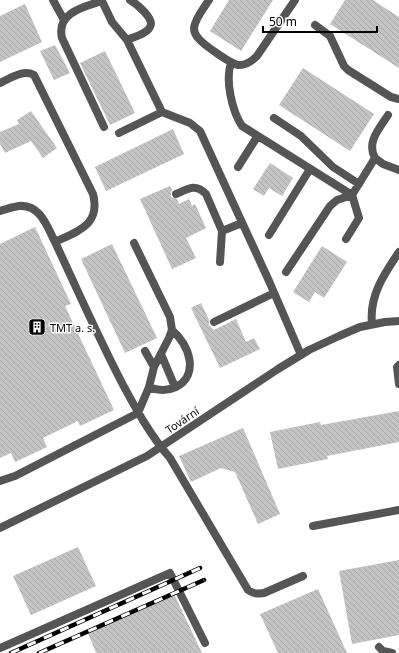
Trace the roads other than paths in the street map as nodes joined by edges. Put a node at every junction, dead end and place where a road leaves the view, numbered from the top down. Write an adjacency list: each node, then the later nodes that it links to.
1 (53, 0): 7 (street)
2 (103, 0): 6 (street); 9 (street)
3 (130, 0): 9 (street)
4 (209, 0): 10 (street)
5 (295, 0): 10 (street)
6 (91, 2): 7 (street)
7 (64, 20): 16 (street)
8 (315, 25): 12 (street)
9 (127, 40): 13 (street)
10 (231, 63): 18 (street)
11 (0, 83): 31 (street)
12 (399, 99)
13 (162, 112): 17 (street); 27 (street)
14 (388, 115): 19 (street)
15 (274, 118): 23 (street)
16 (104, 127)
17 (119, 133)
18 (257, 137): 20 (street); 21 (street)
19 (375, 158): 22 (street); 23 (street)
20 (238, 167)
21 (310, 169): 25 (street); 29 (street)
22 (399, 170)
23 (359, 184): 25 (street)
24 (176, 194): 28 (street)
25 (352, 195): 30 (street); 35 (street)
26 (0, 211): 31 (street)
27 (242, 223): 28 (street); 36 (street)
28 (222, 231): 34 (street)
29 (269, 235)
30 (346, 239)
31 (55, 242): 49 (street)
32 (134, 244): 40 (street)
33 (399, 252): 39 (street)
34 (220, 262)
35 (286, 272)
36 (274, 293): 38 (street); 43 (street)
37 (399, 321): 39 (street, Tovární)
38 (214, 322)
39 (372, 324): 43 (street, Tovární)
40 (172, 330): 42 (street); 48 (street)
41 (145, 351): 45 (street)
42 (161, 354): 45 (street); 48 (street)
43 (300, 355): 50 (street, Tovární)
44 (399, 365): 46 (street)
45 (154, 367): 47 (street)
46 (399, 384)
47 (149, 387): 48 (street); 49 (street)
48 (175, 387)
49 (138, 413): 50 (street); 51 (street)
50 (160, 447): 54 (street, Tovární); 55 (street)
51 (0, 481)
52 (399, 510): 53 (street)
53 (313, 526)
54 (0, 528)
55 (303, 576)
56 (205, 643): 58 (street)
57 (379, 647): 60 (street)
58 (0, 648)
59 (399, 652): 61 (street)
60 (392, 653)
61 (395, 653)

